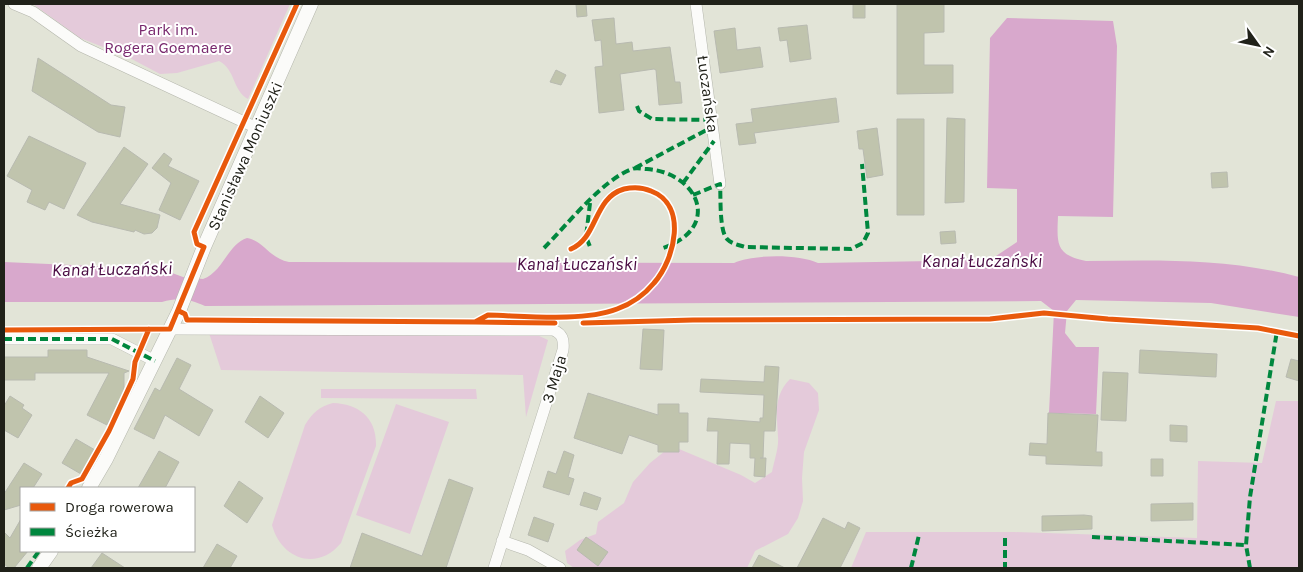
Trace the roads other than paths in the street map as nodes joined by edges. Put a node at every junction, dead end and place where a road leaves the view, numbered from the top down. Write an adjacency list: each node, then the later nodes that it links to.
1 (14, 4): 4 (street)
2 (312, 4): 4 (street, Stanisława Moniuszki)
3 (696, 4): 5 (street, Łuczańska)
4 (257, 128): 6 (street, Stanisława Moniuszki)
5 (720, 184)
6 (170, 329): 8 (street, Stanisława Moniuszki); 10 (street, 3 Maja)
7 (4, 339): 8 (street)
8 (155, 361): 9 (street, Stanisława Moniuszki)
9 (90, 487)
10 (502, 541): 13 (street, 3 Maja); 14 (street)
11 (50, 552): 12 (street)
12 (40, 568)
13 (494, 568)
14 (560, 568)

